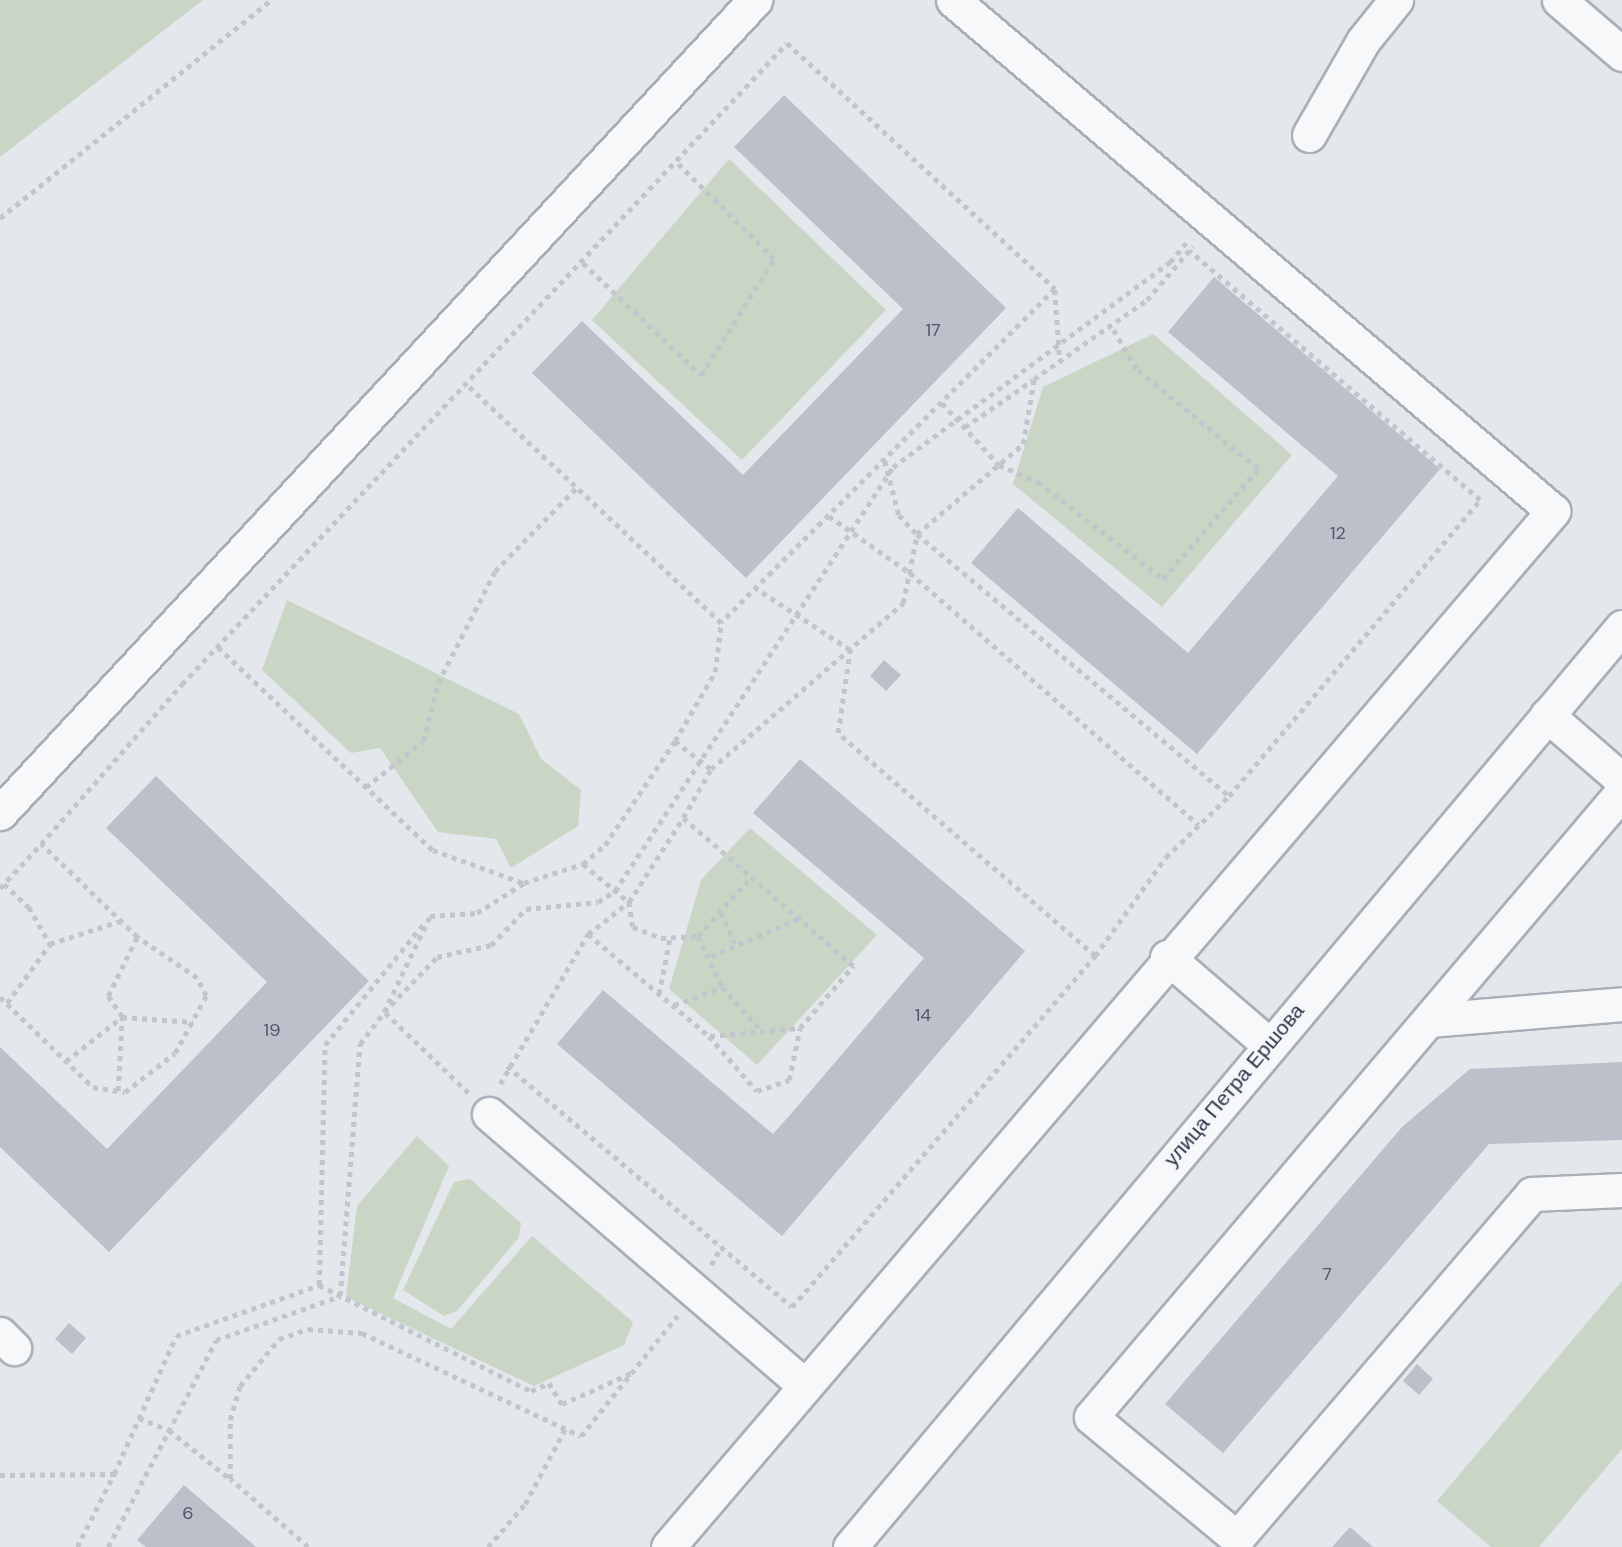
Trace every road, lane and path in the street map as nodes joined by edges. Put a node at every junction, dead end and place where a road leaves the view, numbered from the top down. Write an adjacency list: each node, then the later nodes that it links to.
1 (271, 0): 9 (path)
2 (755, 0): 44 (street)
3 (953, 0): 10 (street)
4 (1396, 0): 7 (street)
5 (1559, 0): 6 (street)
6 (1622, 54)
7 (1309, 135)
8 (676, 162): 12 (path); 12 (path); 13 (path)
9 (0, 218)
10 (1211, 219): 11 (path); 15 (path); 66 (street)
11 (1189, 250): 14 (path); 43 (path)
12 (583, 263): 18 (path)
13 (1055, 289): 15 (path); 19 (path)
14 (1111, 326): 16 (path); 23 (path)
15 (1059, 344): 16 (path); 20 (path)
16 (1060, 361): 17 (path)
17 (1034, 379): 21 (path); 23 (path)
18 (468, 387): 25 (path); 34 (path)
19 (942, 403): 20 (path); 22 (path)
20 (957, 419): 21 (path); 24 (path)
21 (965, 427): 23 (path)
22 (885, 460): 24 (path); 26 (path)
23 (999, 465): 28 (path)
24 (887, 477): 27 (path); 28 (path)
25 (576, 488): 32 (path); 41 (path)
26 (829, 516): 27 (path); 30 (path)
27 (851, 531): 29 (path); 31 (path)
28 (917, 534): 29 (path); 43 (path)
29 (910, 573): 35 (path); 46 (path)
30 (756, 589): 31 (path); 32 (path)
31 (798, 611): 35 (path); 38 (path)
32 (721, 623): 37 (path)
33 (1622, 627): 36 (street, улица Петра Ершова)
34 (218, 647): 41 (path); 47 (path)
35 (850, 650): 39 (path); 65 (path)
36 (1547, 715): 40 (street); 80 (street, улица Петра Ершова)
37 (675, 741): 38 (path); 48 (path)
38 (699, 760): 39 (path); 52 (path)
39 (711, 769): 45 (path)
40 (1622, 780)
41 (366, 787): 50 (path)
42 (1622, 792): 75 (street)
43 (1229, 796): 46 (path)
44 (0, 813)
45 (683, 818): 49 (path); 53 (path)
46 (1199, 825): 65 (path)
47 (41, 844): 51 (path); 56 (path)
48 (583, 864): 50 (path); 52 (path)
49 (751, 877): 54 (path); 57 (path)
50 (524, 883): 55 (path)
51 (2, 886): 63 (path)
52 (615, 891): 53 (path); 73 (path)
53 (629, 902): 58 (path); 61 (path)
54 (721, 911): 59 (path); 62 (path)
55 (430, 916): 73 (path); 87 (path)
56 (126, 919): 60 (path); 63 (path)
57 (798, 919): 62 (path); 77 (path)
58 (588, 934): 68 (path); 82 (path)
59 (698, 936): 61 (path); 64 (path)
60 (137, 937): 74 (path); 76 (path)
61 (670, 937): 68 (path)
62 (735, 943): 64 (path)
63 (50, 944): 70 (path)
64 (710, 956): 67 (path)
65 (1095, 956): 86 (path)
66 (1167, 957): 80 (street); 91 (street)
67 (722, 987): 72 (path); 78 (path)
68 (659, 994): 72 (path)
69 (0, 997): 70 (path)
70 (6, 1003): 81 (path)
71 (1622, 1004): 75 (street)
72 (673, 1005): 79 (path)
73 (384, 1013): 84 (path); 89 (path)
74 (122, 1017): 76 (path); 81 (path); 83 (path)
75 (1429, 1020): 85 (street)
76 (193, 1022): 83 (path)
77 (800, 1028): 78 (path); 79 (path)
78 (764, 1032): 79 (path)
79 (709, 1036)
80 (1268, 1044): 103 (street, улица Петра Ершова)
81 (66, 1061): 83 (path)
82 (507, 1066): 84 (path); 86 (path)
83 (118, 1091)
84 (489, 1114): 88 (street)
85 (1622, 1190)
86 (721, 1247): 88 (path)
87 (318, 1285): 89 (path); 92 (path)
88 (696, 1291): 90 (path); 91 (street)
89 (340, 1296): 90 (path); 94 (path)
90 (638, 1370): 93 (path)
91 (803, 1384): 102 (street)
92 (139, 1418): 94 (path); 95 (path)
93 (565, 1429): 97 (path); 101 (path)
94 (169, 1430): 97 (path); 99 (path)
95 (114, 1474): 96 (path); 98 (path)
96 (0, 1475)
97 (230, 1479): 100 (path)
98 (77, 1547)
99 (108, 1547)
100 (308, 1547)
101 (488, 1547)
102 (668, 1547)
103 (850, 1547)

